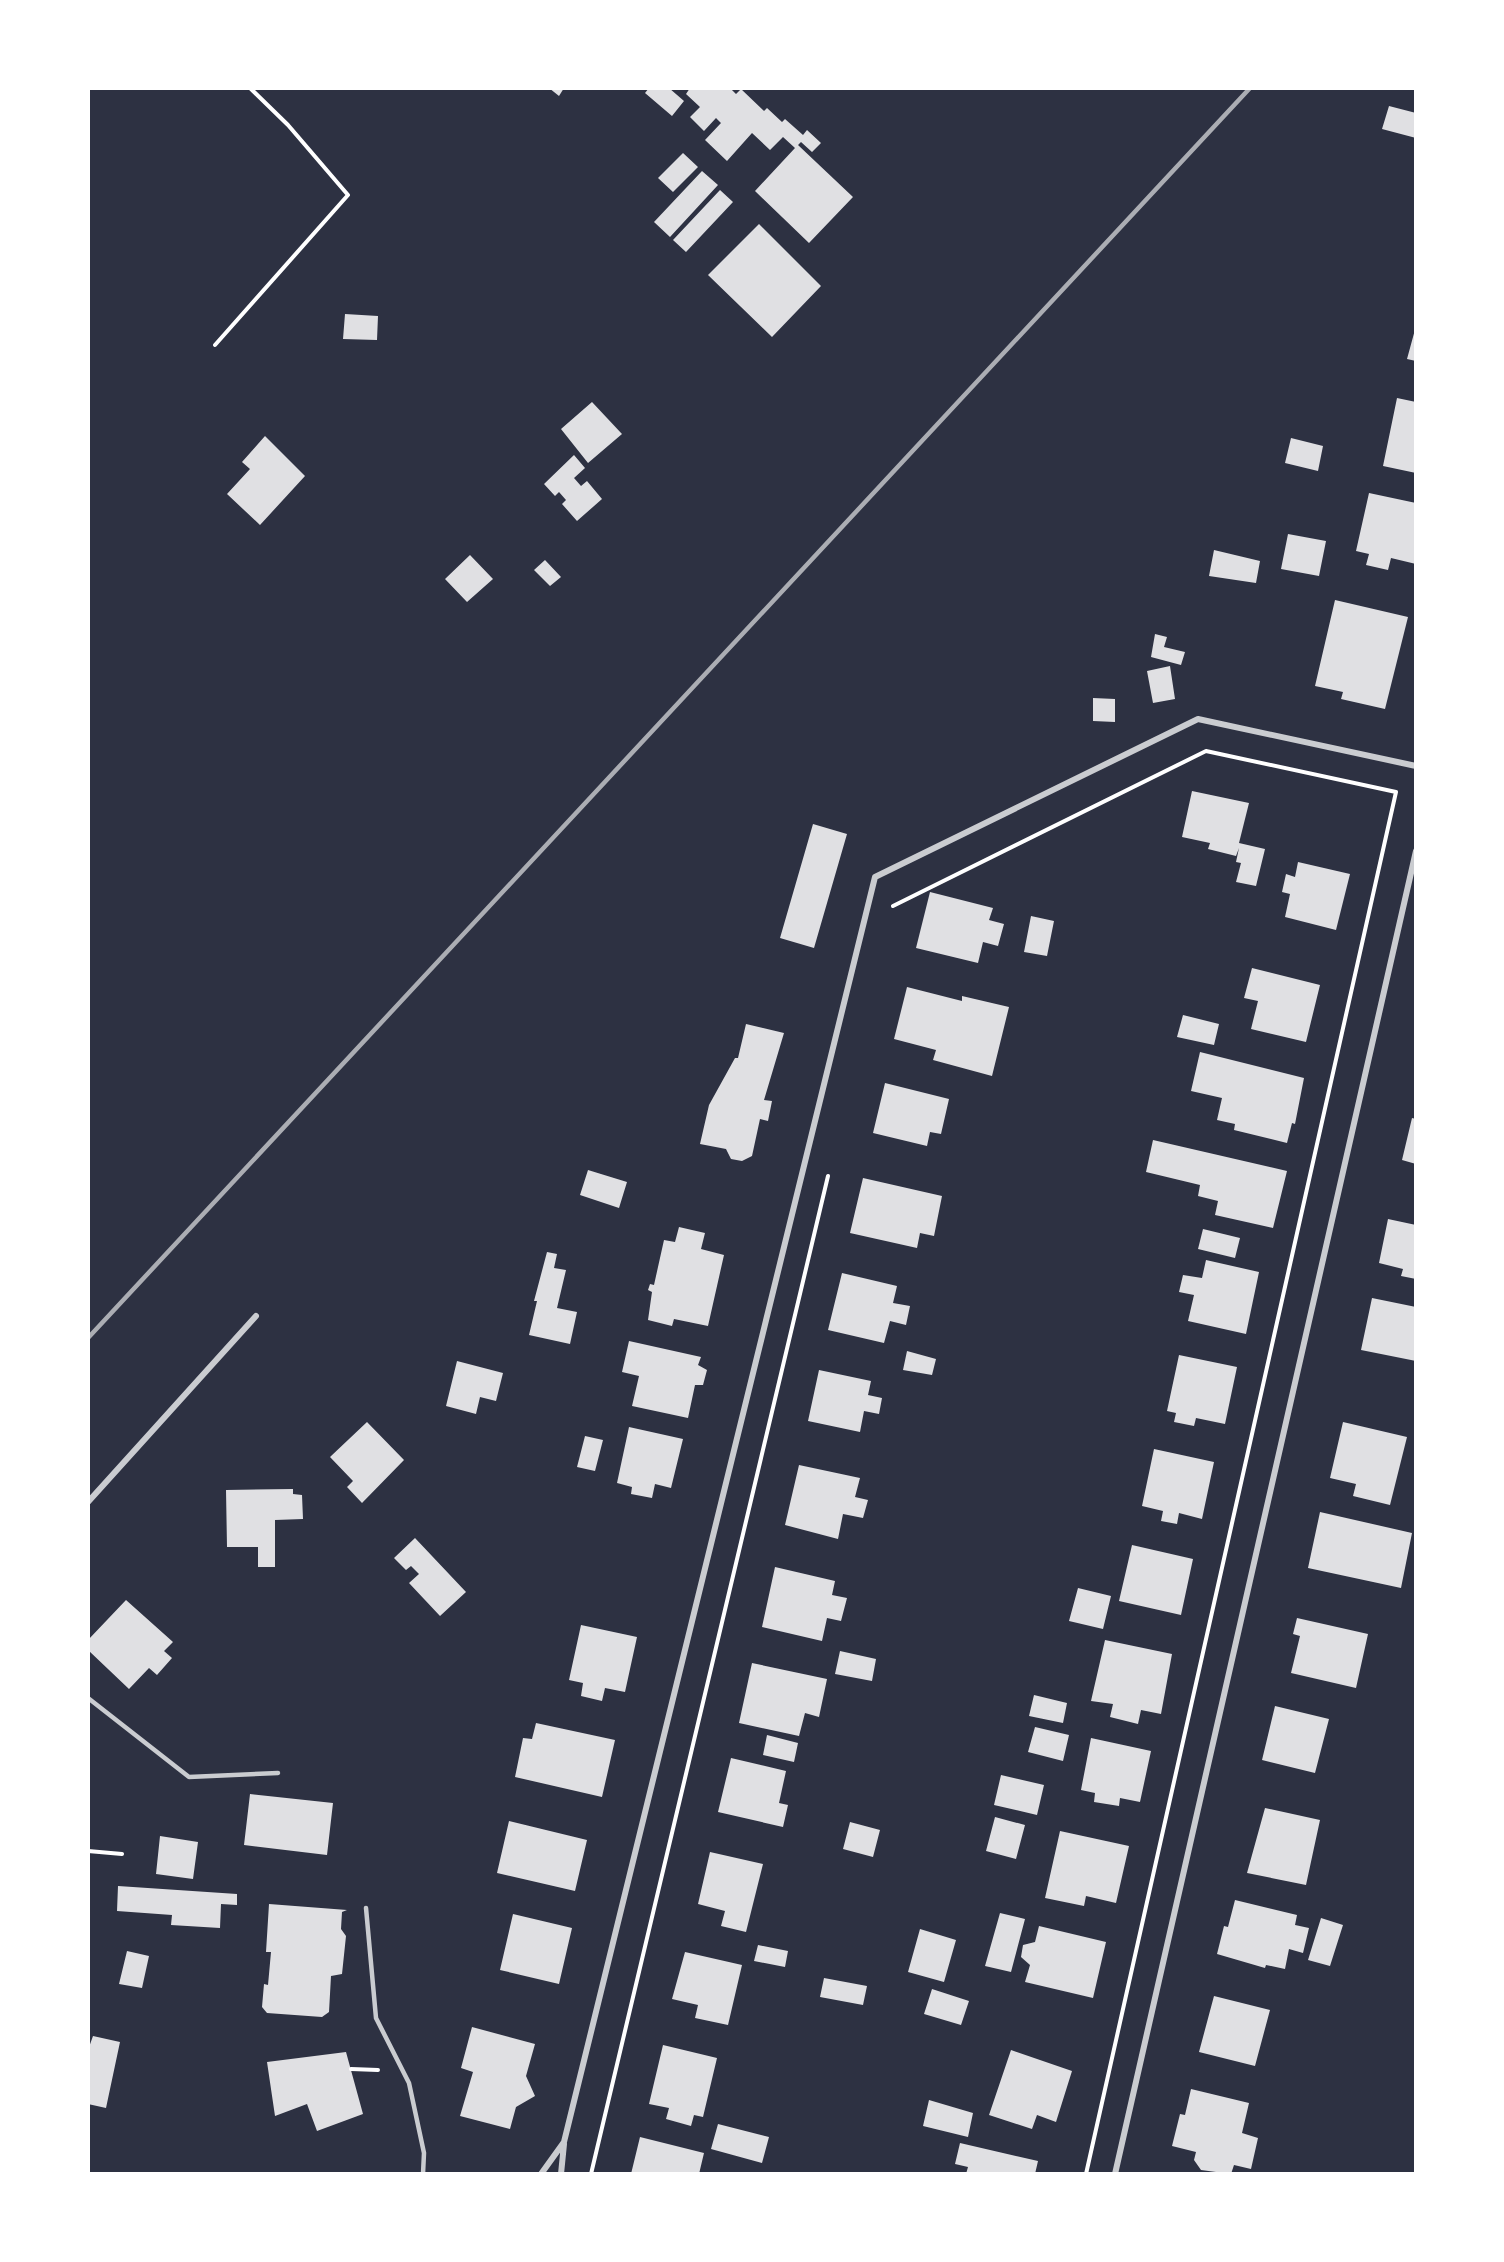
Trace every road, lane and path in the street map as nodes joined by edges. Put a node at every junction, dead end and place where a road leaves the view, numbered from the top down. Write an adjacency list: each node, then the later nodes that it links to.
1 (249, 88): 2 (path)
2 (215, 345)
3 (1416, 766): 14 (street)
4 (1416, 851): 20 (street)
5 (890, 918): 19 (path)
6 (829, 1174): 18 (path)
7 (256, 1316): 8 (street)
8 (88, 1502)
9 (88, 1698): 10 (lane)
10 (278, 1773)
11 (88, 1851): 12 (path)
12 (122, 1854)
13 (366, 1908): 15 (lane)
14 (564, 2142): 16 (street); 17 (street)
15 (423, 2174)
16 (541, 2174)
17 (561, 2174)
18 (591, 2174)
19 (1086, 2174)
20 (1115, 2174)

